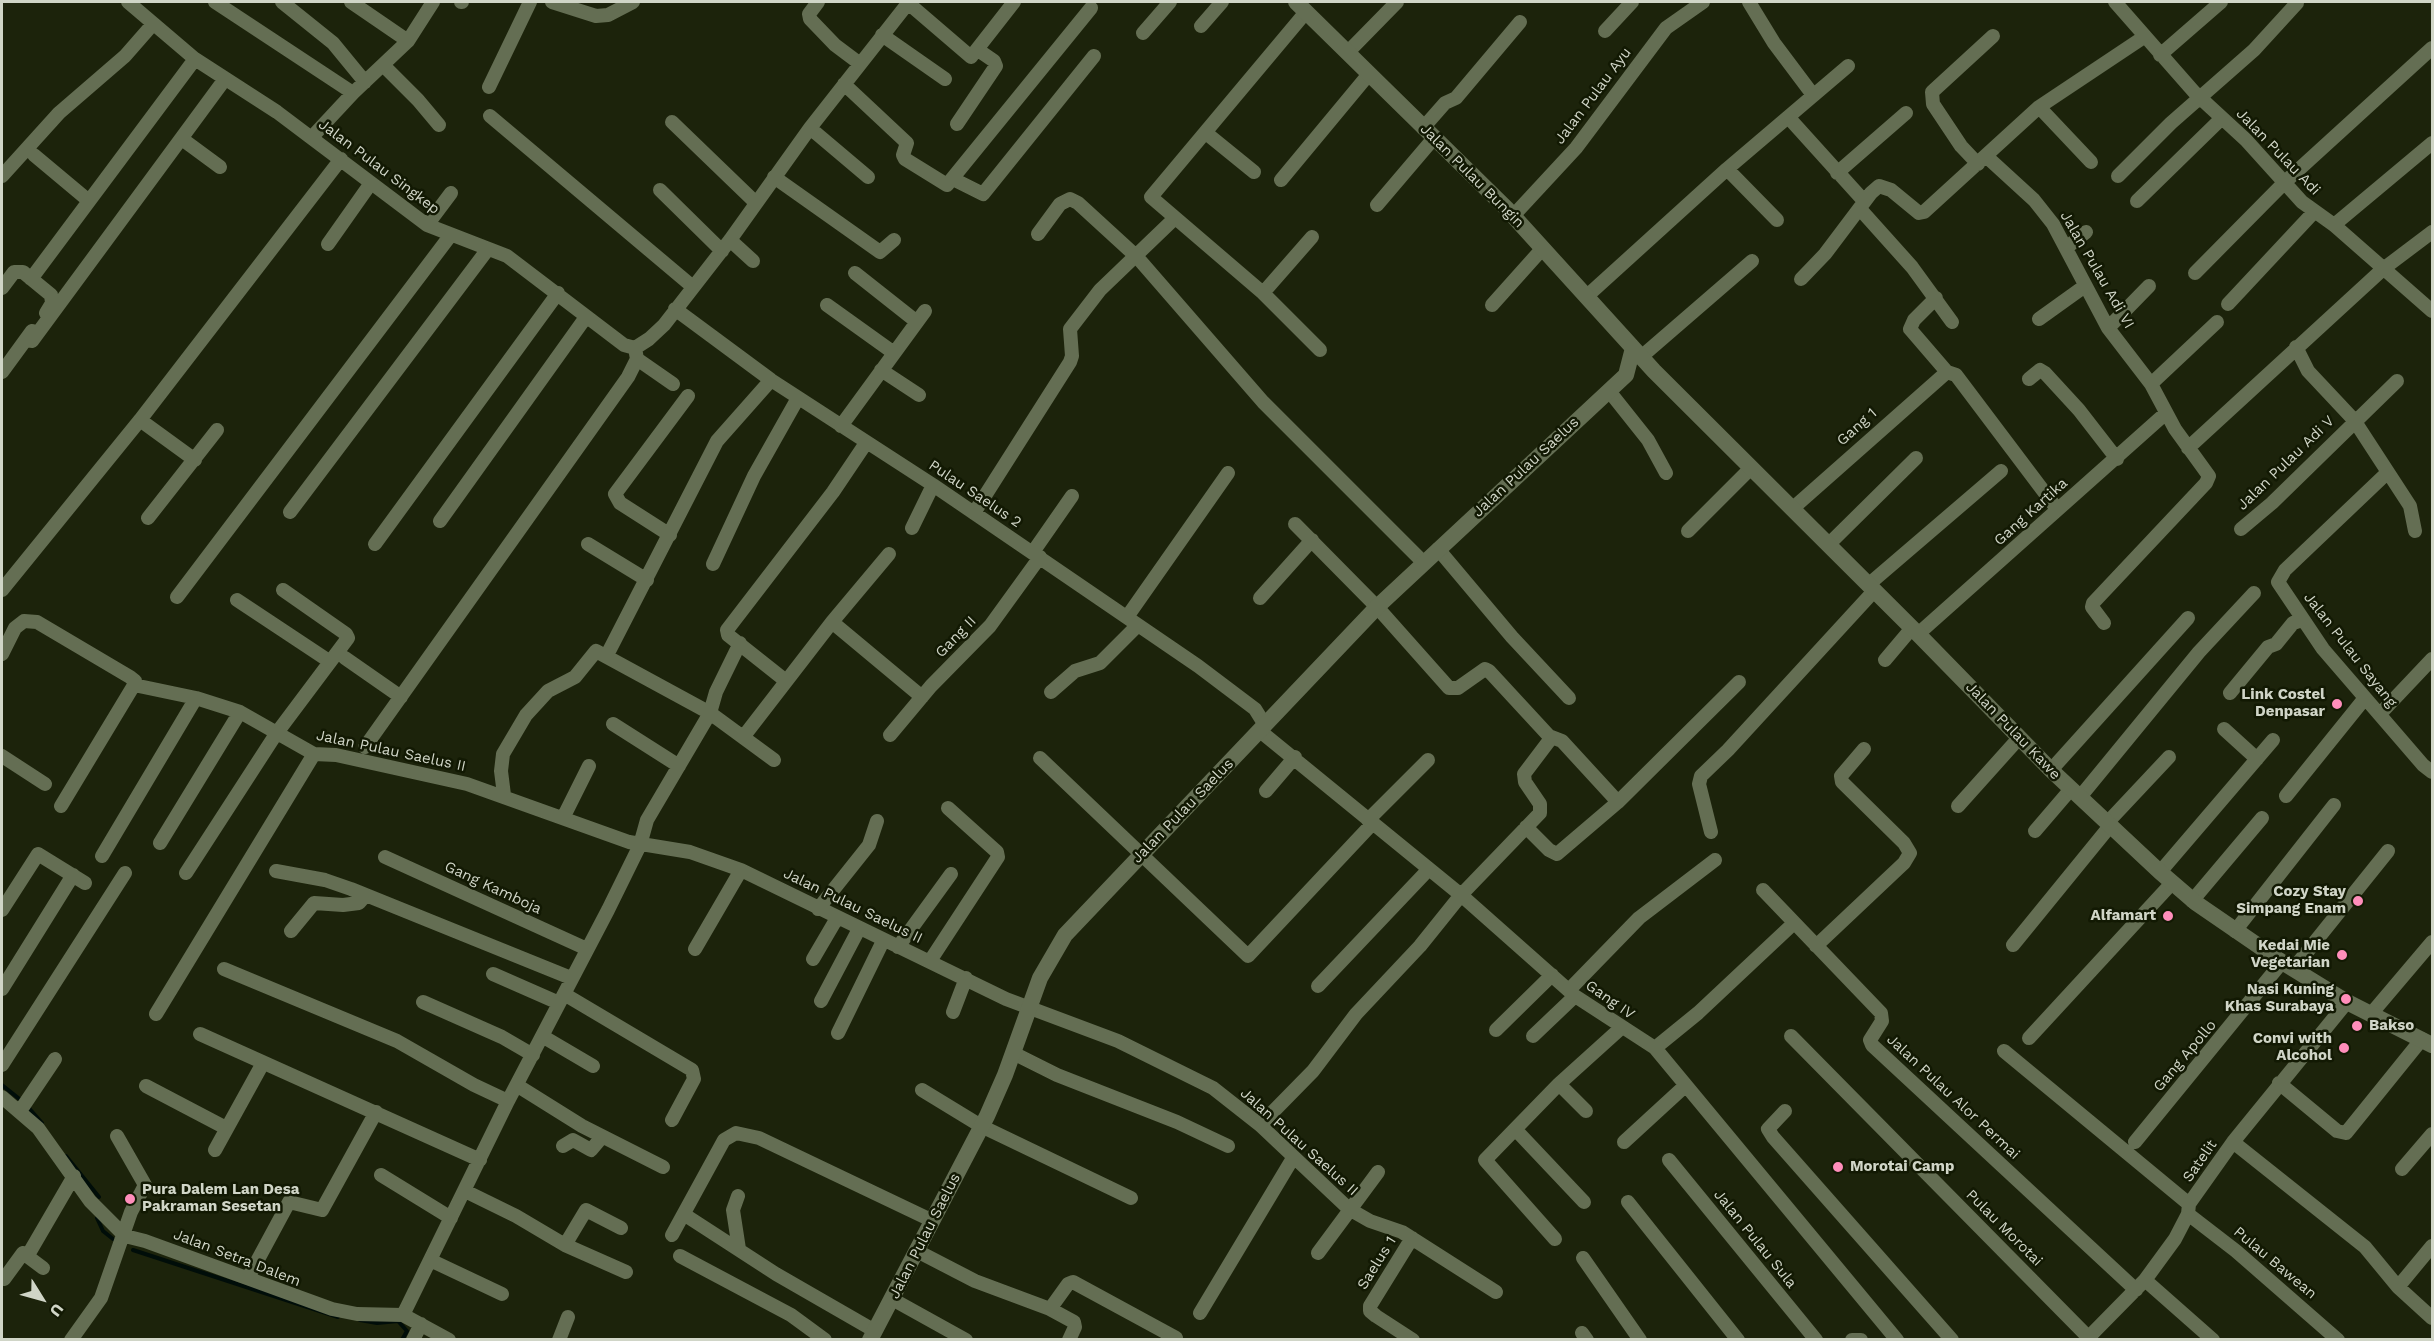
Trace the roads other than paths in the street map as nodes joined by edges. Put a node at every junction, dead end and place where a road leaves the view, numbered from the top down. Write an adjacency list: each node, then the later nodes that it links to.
1 (128, 2): 25 (street, Jalan Pulau Singkep)
2 (215, 2): 48 (street)
3 (282, 2): 45 (street)
4 (351, 2): 32 (street)
5 (431, 2): 32 (street)
6 (530, 2): 47 (street)
7 (552, 2): 8 (street)
8 (633, 2)
9 (818, 2): 39 (street)
10 (908, 2): 29 (street); 34 (street)
11 (1014, 2): 34 (street)
12 (1170, 2): 28 (street)
13 (1222, 2): 26 (street)
14 (1396, 2): 35 (street)
15 (1632, 2): 27 (street)
16 (1702, 2): 21 (street, Jalan Pulau Ayu)
17 (1749, 2): 49 (street)
18 (2221, 2): 36 (street)
19 (2297, 3): 50 (street)
20 (2124, 4): 31 (street, Jalan Pulau Adi)
21 (1686, 5): 89 (street, Jalan Pulau Ayu)
22 (1301, 7): 35 (street, Jalan Pulau Bungin); 60 (street)
23 (1091, 8): 77 (street)
24 (1520, 22): 61 (street)
25 (153, 24): 38 (street, Jalan Pulau Singkep); 70 (street)
26 (1201, 26)
27 (1605, 31)
28 (1143, 33)
29 (882, 35): 39 (street); 44 (street)
30 (1993, 36): 67 (street, Jalan Pulau Adi VI)
31 (2144, 37): 36 (street, Jalan Pulau Adi); 51 (street)
32 (408, 41): 40 (street)
33 (2433, 48): 79 (street)
34 (978, 50): 57 (street)
35 (1348, 52): 42 (street, Jalan Pulau Bungin)
36 (2160, 55): 50 (street, Jalan Pulau Adi)
37 (1094, 56): 77 (street)
38 (195, 59): 43 (street, Jalan Pulau Singkep); 83 (street)
39 (860, 63): 46 (street)
40 (384, 66): 45 (street); 58 (street)
41 (1848, 66): 49 (street)
42 (1369, 74): 61 (street, Jalan Pulau Bungin); 78 (street)
43 (225, 79): 62 (street, Jalan Pulau Singkep); 63 (street)
44 (945, 79)
45 (365, 82): 48 (street)
46 (844, 84): 59 (street); 77 (street)
47 (489, 87)
48 (353, 93): 62 (street)
49 (1813, 95): 54 (street)
50 (2200, 98): 55 (street, Jalan Pulau Adi); 74 (street)
51 (2039, 107): 67 (street); 68 (street)
52 (1905, 113): 73 (street)
53 (490, 116): 115 (street)
54 (1789, 118): 71 (street); 73 (street)
55 (2222, 118): 79 (street, Jalan Pulau Adi); 84 (street)
56 (672, 122): 85 (street)
57 (957, 124)
58 (438, 125)
59 (810, 128): 75 (street); 76 (street)
60 (1206, 133): 72 (street); 90 (street)
61 (1429, 133): 86 (street); 89 (street, Jalan Pulau Bungin)
62 (312, 137): 66 (street, Jalan Pulau Singkep)
63 (182, 139): 69 (street); 131 (street)
64 (2433, 142): 93 (street)
65 (34, 155): 83 (street)
66 (341, 159): 80 (street, Jalan Pulau Singkep); 152 (street)
67 (1982, 161): 87 (street); 103 (street, Jalan Pulau Adi VI)
68 (2091, 162)
69 (220, 167)
70 (4, 168)
71 (1727, 170): 91 (street); 119 (street)
72 (1254, 172)
73 (1837, 173): 87 (street)
74 (2118, 176)
75 (774, 177): 85 (street); 99 (street)
76 (868, 177)
77 (953, 179)
78 (1281, 180)
79 (2285, 182): 88 (street, Jalan Pulau Adi); 110 (street)
80 (371, 183): 92 (street, Jalan Pulau Singkep); 100 (street)
81 (660, 190): 101 (street)
82 (451, 193): 92 (street)
83 (89, 201): 111 (street)
84 (2137, 201)
85 (756, 203): 101 (street)
86 (1377, 205)
87 (1862, 205): 112 (street); 120 (street)
88 (2314, 212): 93 (street, Jalan Pulau Adi); 121 (street)
89 (1513, 216): 102 (street, Jalan Pulau Bungin)
90 (1175, 218): 105 (street); 118 (street)
91 (1777, 220)
92 (427, 225): 97 (street, Jalan Pulau Singkep)
93 (2334, 225): 108 (street, Jalan Pulau Adi)
94 (2086, 232): 103 (street)
95 (2433, 232): 108 (street)
96 (1038, 234): 105 (street)
97 (450, 236): 104 (street, Jalan Pulau Singkep); 194 (street)
98 (1312, 237): 118 (street)
99 (894, 240)
100 (328, 244)
101 (726, 246): 106 (street); 115 (street)
102 (1543, 248): 119 (street, Jalan Pulau Bungin); 123 (street)
103 (2066, 248): 113 (street, Jalan Pulau Adi VI)
104 (488, 249): 117 (street, Jalan Pulau Singkep); 170 (street)
105 (1137, 257): 171 (street); 187 (street)
106 (753, 261)
107 (1752, 261): 134 (street)
108 (2383, 268): 125 (street, Jalan Pulau Adi); 132 (street)
109 (855, 273): 136 (street)
110 (2195, 273)
111 (32, 279): 116 (street); 139 (street)
112 (1801, 279)
113 (2085, 286): 127 (street); 130 (street, Jalan Pulau Adi VI)
114 (2148, 286): 130 (street)
115 (693, 287): 124 (street)
116 (2, 288)
117 (558, 293): 126 (street, Jalan Pulau Singkep); 181 (street)
118 (1263, 294): 133 (street)
119 (1587, 296): 134 (street, Jalan Pulau Bungin)
120 (1936, 298): 128 (street); 140 (street)
121 (2228, 304)
122 (827, 305): 136 (street)
123 (1492, 305)
124 (675, 309): 135 (street); 143 (street, Pulau Saelus 2)
125 (2433, 310)
126 (586, 317): 135 (street, Jalan Pulau Singkep); 173 (street)
127 (2039, 319)
128 (1952, 322)
129 (2217, 322): 146 (street)
130 (2108, 328): 146 (street, Jalan Pulau Adi VI)
131 (32, 341)
132 (2296, 347): 153 (street, Jalan Pulau Adi V); 157 (street)
133 (1320, 350)
134 (1637, 352): 138 (street, Jalan Pulau Kawe); 141 (street)
135 (636, 353): 145 (street, Jalan Pulau Singkep); 216 (street)
136 (894, 353): 137 (street)
137 (882, 370): 148 (street); 154 (street)
138 (1654, 371): 141 (street); 161 (street, Jalan Pulau Kawe)
139 (2, 372)
140 (1947, 372): 168 (street, Gang 1); 169 (street)
141 (1626, 375): 147 (street, Jalan Pulau Saelus)
142 (2029, 379): 159 (street)
143 (771, 381): 150 (street, Pulau Saelus 2); 179 (street)
144 (2397, 381): 153 (street, Jalan Pulau Adi V)
145 (673, 384)
146 (2151, 384): 151 (street, Jalan Pulau Adi VI)
147 (1609, 391): 165 (street); 184 (street, Jalan Pulau Saelus)
148 (919, 395)
149 (688, 396): 179 (street)
150 (798, 398): 154 (street, Pulau Saelus 2); 188 (street)
151 (2166, 413): 157 (street, Jalan Pulau Adi VI); 159 (street, Gang Kartika)
152 (140, 420): 160 (street); 191 (street)
153 (2354, 420): 163 (street, Jalan Pulau Adi V); 176 (street, Jalan Pulau Adi V)
154 (841, 426): 156 (street, Pulau Saelus 2)
155 (217, 430): 160 (street)
156 (866, 443): 166 (street, Pulau Saelus 2); 204 (street)
157 (2188, 448): 202 (street, Jalan Pulau Adi VI)
158 (1916, 458): 183 (street)
159 (2117, 459): 169 (street, Gang Kartika)
160 (195, 460): 172 (street)
161 (1751, 468): 168 (street, Jalan Pulau Kawe); 177 (street)
162 (2001, 471): 190 (street)
163 (2388, 472): 178 (street, Jalan Pulau Adi V); 199 (street, Jalan Pulau Sayang)
164 (1228, 473): 200 (street)
165 (1666, 473)
166 (933, 484): 171 (street, Pulau Saelus 2); 175 (street)
167 (1072, 496): 186 (street, Gang II)
168 (1792, 509): 183 (street, Jalan Pulau Kawe)
169 (2057, 509): 203 (street, Gang Kartika)
170 (290, 512)
171 (974, 513): 186 (street, Pulau Saelus 2)
172 (148, 518)
173 (440, 521)
174 (1295, 524): 180 (street)
175 (912, 528)
176 (2241, 529)
177 (1688, 531)
178 (2415, 531)
179 (670, 535): 189 (street)
180 (1312, 540): 195 (street); 197 (street)
181 (375, 544)
182 (588, 544): 189 (street)
183 (1828, 545): 190 (street, Jalan Pulau Kawe)
184 (1438, 549): 187 (street, Jalan Pulau Saelus); 219 (street)
185 (889, 554): 201 (street)
186 (1036, 555): 200 (street, Pulau Saelus 2); 217 (street, Gang II)
187 (1423, 562): 197 (street, Jalan Pulau Saelus)
188 (713, 564)
189 (646, 580): 206 (street)
190 (1871, 588): 203 (street, Jalan Pulau Kawe); 266 (street)
191 (2, 590)
192 (284, 590): 210 (street)
193 (2254, 593): 251 (street)
194 (177, 597)
195 (1260, 598)
196 (237, 600): 210 (street)
197 (1377, 607): 223 (street, Jalan Pulau Saelus); 232 (street)
198 (2188, 618): 248 (street)
199 (2302, 620): 215 (street); 220 (street, Jalan Pulau Sayang)
200 (1132, 621): 214 (street); 221 (street, Pulau Saelus 2)
201 (832, 622): 211 (street); 217 (street)
202 (2104, 623)
203 (1915, 631): 209 (street, Gang Kartika); 233 (street, Jalan Pulau Kawe)
204 (740, 642): 211 (street); 224 (street)
205 (2, 654): 213 (street)
206 (607, 655): 224 (street); 252 (street)
207 (345, 658): 216 (street)
208 (2433, 659): 225 (street)
209 (1885, 660)
210 (329, 661): 229 (street)
211 (786, 681): 231 (street)
212 (1739, 682): 254 (street)
213 (134, 685): 218 (street, Jalan Pulau Saelus II); 256 (street)
214 (1051, 692)
215 (2230, 693)
216 (401, 697): 235 (street)
217 (922, 697): 230 (street, Gang II)
218 (196, 698): 222 (street, Jalan Pulau Saelus II); 271 (street)
219 (1569, 698)
220 (2365, 698): 225 (street, Jalan Pulau Sayang); 253 (street)
221 (1255, 708): 223 (street, Pulau Saelus 2); 227 (street, Pulau Saelus 2)
222 (240, 712): 229 (street, Jalan Pulau Saelus II); 267 (street)
223 (1278, 712): 227 (street, Jalan Pulau Saelus)
224 (710, 713): 231 (street); 246 (street)
225 (2380, 714): 247 (street, Jalan Pulau Sayang)
226 (613, 724): 246 (street)
227 (1263, 728): 239 (street, Gang IV); 270 (street, Jalan Pulau Saelus)
228 (2224, 729): 242 (street)
229 (276, 734): 237 (street, Jalan Pulau Saelus II); 278 (street)
230 (890, 735)
231 (744, 736): 243 (street)
232 (1549, 736): 254 (street); 264 (street)
233 (2019, 738): 248 (street, Jalan Pulau Kawe); 257 (street)
234 (2273, 740): 242 (street)
235 (365, 747)
236 (1864, 749): 297 (street)
237 (314, 754): 252 (street, Jalan Pulau Saelus II); 318 (street)
238 (2, 756): 249 (street)
239 (1295, 757): 250 (street); 262 (street, Gang IV)
240 (2169, 757): 263 (street)
241 (1040, 758): 270 (street)
242 (2257, 759): 281 (street)
243 (774, 760)
244 (1428, 760): 262 (street)
245 (589, 766): 259 (street)
246 (679, 766): 268 (street)
247 (2431, 769)
248 (2051, 770): 251 (street, Jalan Pulau Kawe)
249 (45, 784)
250 (1266, 791)
251 (2075, 793): 263 (street, Jalan Pulau Kawe); 265 (street)
252 (504, 795): 259 (street, Jalan Pulau Saelus II)
253 (2286, 796)
254 (1618, 802): 264 (street)
255 (2334, 805): 293 (street)
256 (62, 806)
257 (1958, 806)
258 (948, 808): 302 (street)
259 (564, 816): 268 (street, Jalan Pulau Saelus II)
260 (2262, 818): 286 (street)
261 (877, 821): 287 (street)
262 (1370, 822): 270 (street); 274 (street, Gang IV)
263 (2109, 824): 281 (street, Jalan Pulau Kawe); 296 (street)
264 (1526, 827): 285 (street)
265 (2035, 831)
266 (1710, 832)
267 (160, 843)
268 (640, 845): 275 (street, Jalan Pulau Saelus II); 299 (street)
269 (2388, 851): 303 (street, Gang Apollo)
270 (1142, 854): 316 (street, Jalan Pulau Saelus)
271 (102, 856)
272 (385, 857): 299 (street, Gang Kamboja)
273 (1715, 860): 311 (street)
274 (1429, 869): 285 (street, Gang IV); 309 (street)
275 (741, 870): 287 (street, Jalan Pulau Saelus II); 300 (street)
276 (276, 871): 284 (street)
277 (125, 873): 335 (street)
278 (186, 873)
279 (951, 874): 298 (street)
280 (73, 875): 282 (street); 288 (street); 310 (street)
281 (2166, 878): 286 (street, Jalan Pulau Kawe); 327 (street)
282 (85, 883)
283 (1763, 890): 290 (street, Jalan Pulau Alor Permai)
284 (366, 895): 292 (street); 307 (street)
285 (1461, 895): 306 (street, Gang IV); 350 (street)
286 (2192, 901): 293 (street, Jalan Pulau Kawe)
287 (818, 909): 289 (street, Jalan Pulau Saelus II)
288 (2, 910)
289 (837, 918): 291 (street, Jalan Pulau Saelus II); 301 (street)
290 (1794, 923): 297 (street, Jalan Pulau Alor Permai); 329 (street)
291 (859, 930): 294 (street, Jalan Pulau Saelus II); 313 (street)
292 (291, 931)
293 (2235, 931): 303 (street, Jalan Pulau Kawe)
294 (883, 940): 298 (street, Jalan Pulau Saelus II); 323 (street)
295 (2433, 942): 319 (street)
296 (2013, 945)
297 (1816, 946): 399 (street, Jalan Pulau Alor Permai)
298 (898, 947): 302 (street, Jalan Pulau Saelus II)
299 (587, 949): 307 (street)
300 (695, 950)
301 (813, 959)
302 (930, 961): 308 (street, Jalan Pulau Saelus II)
303 (2288, 965): 315 (street, Jalan Pulau Kawe); 358 (street, Gang Apollo)
304 (224, 969): 344 (street)
305 (493, 974): 312 (street)
306 (1552, 975): 311 (street, Gang IV); 321 (street)
307 (571, 978): 312 (street)
308 (966, 978): 316 (street, Jalan Pulau Saelus II); 317 (street)
309 (1318, 986)
310 (2, 988)
311 (1572, 993): 320 (street, Gang IV); 325 (street)
312 (562, 999): 324 (street); 349 (street)
313 (821, 1001)
314 (423, 1002): 332 (street)
315 (2347, 1002): 319 (street, Jalan Pulau Kawe); 337 (street, Satelit)
316 (1029, 1007): 331 (street, Jalan Pulau Saelus); 350 (street, Jalan Pulau Saelus II)
317 (953, 1012)
318 (156, 1014)
319 (2371, 1014): 328 (street, Jalan Pulau Kawe)
320 (1621, 1028): 329 (street, Gang IV); 338 (street)
321 (1496, 1030)
322 (200, 1034): 334 (street)
323 (838, 1034)
324 (542, 1036): 332 (street); 336 (street)
325 (1533, 1036)
326 (1791, 1036): 413 (street, Pulau Morotai)
327 (2029, 1038)
328 (2427, 1042): 337 (street)
329 (1655, 1048): 341 (street, Gang IV)
330 (2004, 1051): 377 (street, Pulau Bawean)
331 (1013, 1053): 351 (street, Jalan Pulau Saelus); 361 (street)
332 (534, 1054): 340 (street)
333 (54, 1059): 345 (street)
334 (263, 1063): 348 (street); 352 (street)
335 (2, 1065)
336 (593, 1066)
337 (2279, 1083): 359 (street, Satelit)
338 (1559, 1084): 347 (street); 353 (street)
339 (146, 1086): 352 (street)
340 (518, 1086): 344 (street); 356 (street)
341 (1685, 1086): 357 (street); 426 (street, Gang IV)
342 (922, 1090): 351 (street)
343 (2, 1097): 345 (street)
344 (508, 1101): 364 (street)
345 (23, 1106): 370 (street)
346 (1785, 1110): 427 (street)
347 (1586, 1111)
348 (376, 1112): 364 (street); 397 (street)
349 (672, 1120)
350 (1260, 1125): 363 (street, Jalan Pulau Saelus II)
351 (981, 1126): 373 (street); 380 (street, Jalan Pulau Saelus)
352 (226, 1128): 362 (street)
353 (1515, 1129): 374 (street); 385 (street)
354 (2433, 1134): 367 (street)
355 (117, 1136): 383 (street)
356 (602, 1137): 360 (street); 366 (street)
357 (1624, 1142)
358 (2136, 1142)
359 (2233, 1142): 377 (street, Satelit); 400 (street)
360 (563, 1146)
361 (1228, 1146)
362 (214, 1150)
363 (1293, 1158): 376 (street, Jalan Pulau Saelus II); 405 (street)
364 (480, 1160): 371 (street)
365 (1669, 1160): 423 (street, Jalan Pulau Sula)
366 (663, 1167)
367 (2402, 1169)
368 (1378, 1172): 376 (street)
369 (381, 1175): 379 (street)
370 (74, 1176): 383 (street); 391 (street)
371 (465, 1191): 379 (street); 386 (street)
372 (738, 1196): 388 (street)
373 (1131, 1198)
374 (1584, 1202)
375 (1628, 1202): 422 (street)
376 (1348, 1209): 384 (street, Jalan Pulau Saelus II); 390 (street)
377 (2189, 1209): 399 (street, Satelit); 429 (street, Pulau Bawean)
378 (685, 1215): 380 (street); 382 (street); 388 (street)
379 (451, 1218): 394 (street)
380 (931, 1220): 389 (street, Jalan Pulau Saelus)
381 (621, 1228): 386 (street)
382 (672, 1235)
383 (125, 1236): 397 (street, Jalan Setra Dalem); 414 (street)
384 (1412, 1238): 401 (street, Jalan Pulau Saelus II); 412 (street, Saelus 1)
385 (1555, 1239)
386 (565, 1245): 396 (street)
387 (2433, 1246): 400 (street)
388 (740, 1249): 410 (street)
389 (917, 1251): 403 (street, Jalan Pulau Saelus); 404 (street)
390 (1318, 1253)
391 (28, 1255): 395 (street); 398 (street)
392 (680, 1256): 418 (street)
393 (1583, 1258): 421 (street)
394 (430, 1260): 402 (street); 406 (street)
395 (43, 1268)
396 (626, 1272)
397 (248, 1278): 406 (street, Jalan Setra Dalem)
398 (4, 1279)
399 (2140, 1285): 413 (street, Satelit); 428 (street)
400 (2398, 1287): 408 (street)
401 (1496, 1292)
402 (502, 1294)
403 (892, 1299): 410 (street, Jalan Pulau Saelus); 419 (street)
404 (1050, 1310): 411 (street); 420 (street)
405 (1200, 1313)
406 (403, 1315): 409 (street, Jalan Setra Dalem)
407 (568, 1317): 417 (street)
408 (2433, 1318)
409 (421, 1324): 415 (street); 416 (street, Jalan Setra Dalem)
410 (872, 1335)
411 (1176, 1338)
412 (1408, 1338)
413 (2089, 1339)
414 (71, 1340)
415 (413, 1340)
416 (449, 1340)
417 (559, 1340)
418 (825, 1340)
419 (966, 1340)
420 (1069, 1340)
421 (1640, 1340)
422 (1738, 1340)
423 (1816, 1340)
424 (1852, 1340): 425 (street)
425 (1861, 1340)
426 (1896, 1340)
427 (1952, 1340)
428 (2212, 1340)
429 (2338, 1340)

